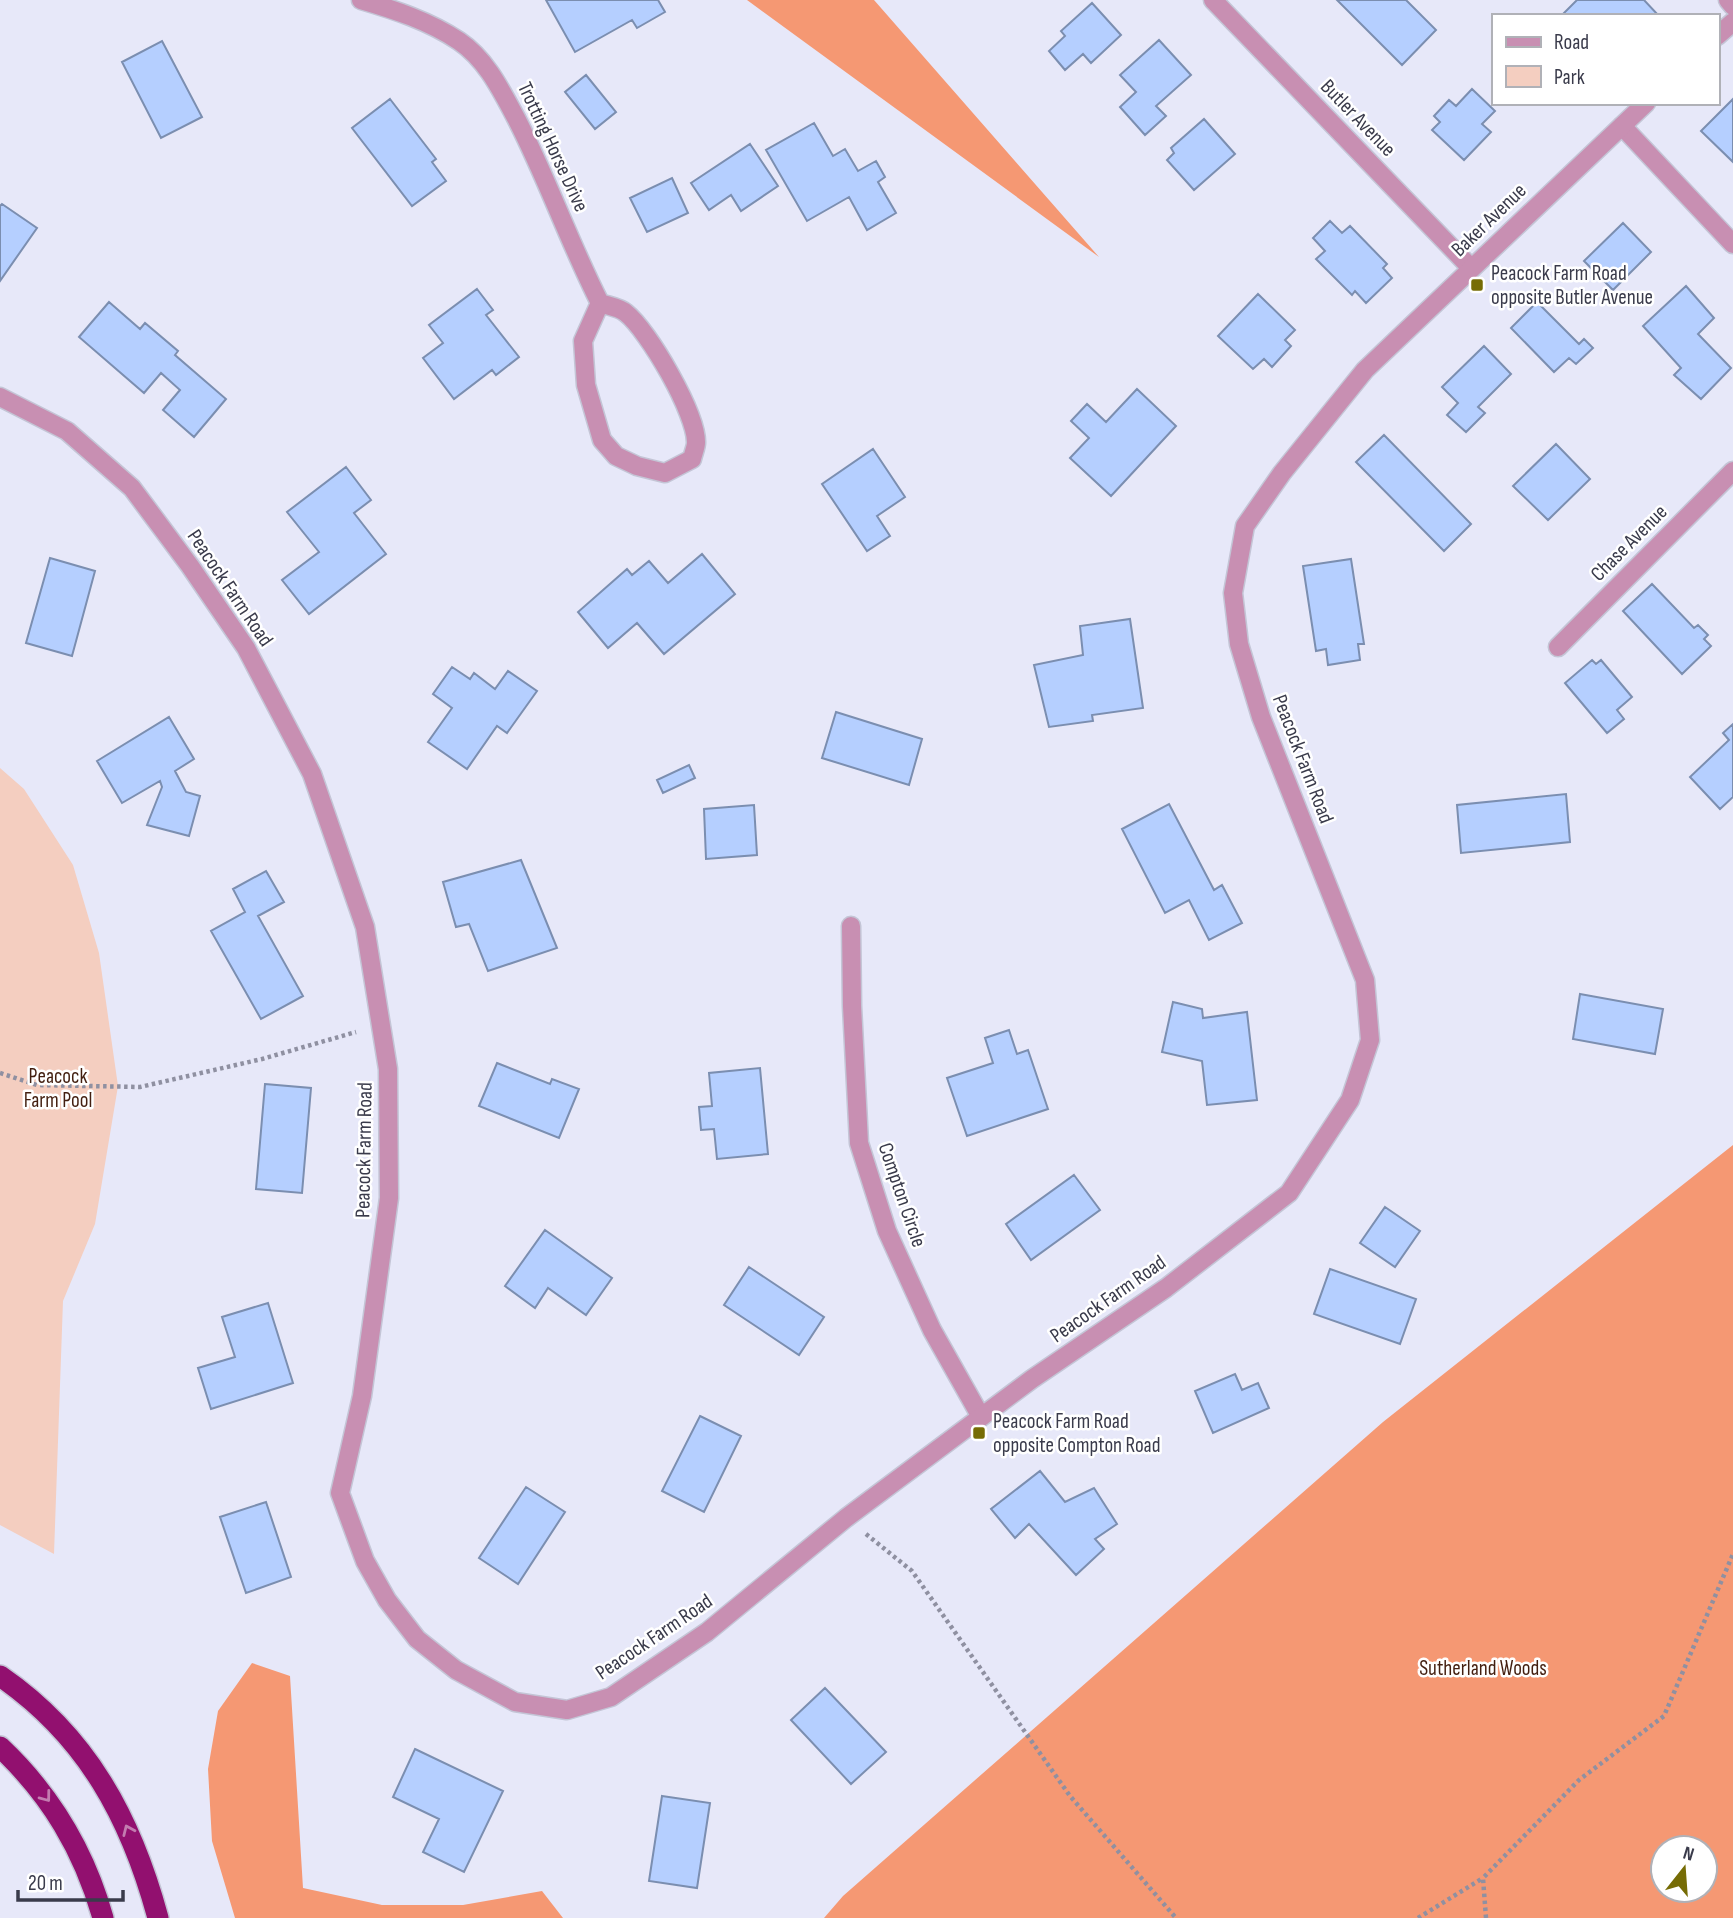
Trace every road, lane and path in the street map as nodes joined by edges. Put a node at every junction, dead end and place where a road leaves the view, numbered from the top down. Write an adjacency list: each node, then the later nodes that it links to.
1 (361, 0): 11 (street, Trotting Horse Drive)
2 (1213, 0): 10 (street, Butler Avenue)
3 (1728, 0): 4 (street)
4 (1733, 6)
5 (1733, 22): 6 (street)
6 (1719, 34)
7 (1644, 105): 8 (street, Baker Avenue)
8 (1622, 126): 9 (street); 10 (street, Baker Avenue)
9 (1733, 244)
10 (1471, 268): 12 (street, Baker Avenue)
11 (600, 303): 11 (street)
12 (1365, 370): 19 (street, Peacock Farm Road)
13 (0, 397): 17 (street, Peacock Farm Road)
14 (1733, 471): 15 (street, Chase Avenue)
15 (1558, 647)
16 (851, 926): 19 (street, Compton Circle)
17 (381, 1025): 18 (path); 20 (street, Peacock Farm Road)
18 (0, 1073)
19 (981, 1417): 20 (street, Peacock Farm Road)
20 (846, 1518): 27 (path)
21 (1733, 1554): 24 (path)
22 (0, 1676): 26 (highway, one-way to 22)
23 (0, 1747): 25 (highway, one-way to 25)
24 (1483, 1878): 28 (path); 29 (path)
25 (103, 1918)
26 (158, 1918)
27 (1176, 1918)
28 (1418, 1918)
29 (1486, 1918)

